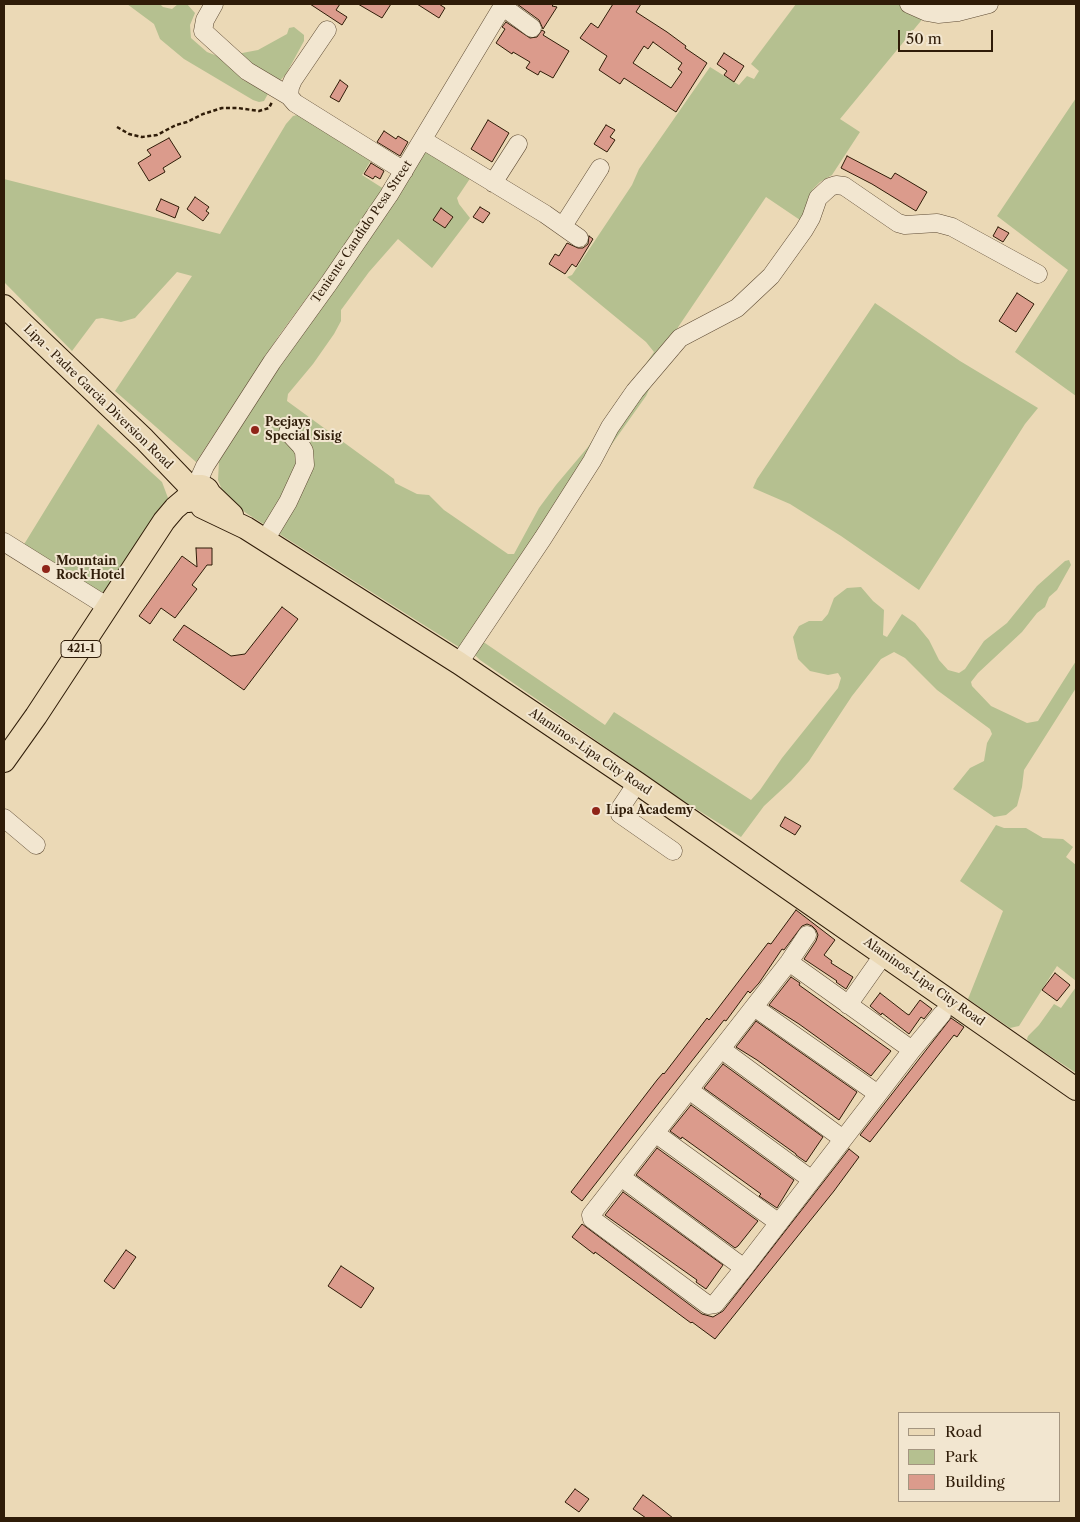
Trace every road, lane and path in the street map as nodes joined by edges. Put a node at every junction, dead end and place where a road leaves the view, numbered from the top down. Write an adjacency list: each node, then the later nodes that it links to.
1 (214, 4): 7 (street)
2 (909, 4): 3 (street)
3 (989, 4)
4 (503, 5): 5 (street); 9 (street, Teniente Candido Pesa Street)
5 (532, 28)
6 (327, 30): 7 (street)
7 (284, 93): 8 (path); 12 (street)
8 (117, 127)
9 (423, 140): 12 (street, Teniente Candido Pesa Street); 13 (street)
10 (518, 144): 13 (street)
11 (600, 168): 14 (street)
12 (404, 171): 19 (street, Teniente Candido Pesa Street)
13 (493, 183): 14 (street)
14 (563, 226): 15 (street)
15 (579, 238)
16 (1038, 274): 23 (street)
17 (4, 306): 19 (main road, Lipa - Padre Garcia Diversion Road)
18 (288, 432): 20 (street)
19 (199, 496): 20 (main road, Alaminos-Lipa City Road); 22 (main road, 421-1)
20 (266, 540): 23 (main road, Alaminos-Lipa City Road)
21 (4, 542): 22 (street)
22 (108, 607): 24 (main road, 421-1)
23 (459, 663): 25 (main road, Alaminos-Lipa City Road)
24 (4, 761)
25 (637, 783): 28 (street); 30 (main road, Alaminos-Lipa City Road)
26 (4, 818): 27 (street)
27 (36, 845)
28 (673, 851)
29 (807, 936): 31 (street)
30 (884, 954): 32 (street); 37 (main road, Alaminos-Lipa City Road)
31 (789, 962): 32 (street); 33 (street)
32 (848, 1005): 36 (street)
33 (754, 1007): 35 (street); 39 (street)
34 (942, 1014): 36 (street)
35 (722, 1048): 38 (street); 41 (street)
36 (912, 1050): 39 (street)
37 (1076, 1089)
38 (689, 1090): 40 (street); 43 (street)
39 (878, 1094): 41 (street)
40 (655, 1133): 42 (street); 44 (street)
41 (844, 1139): 43 (street)
42 (621, 1177): 45 (street); 45 (street)
43 (812, 1180): 44 (street)
44 (779, 1223): 45 (street)
45 (744, 1268)

